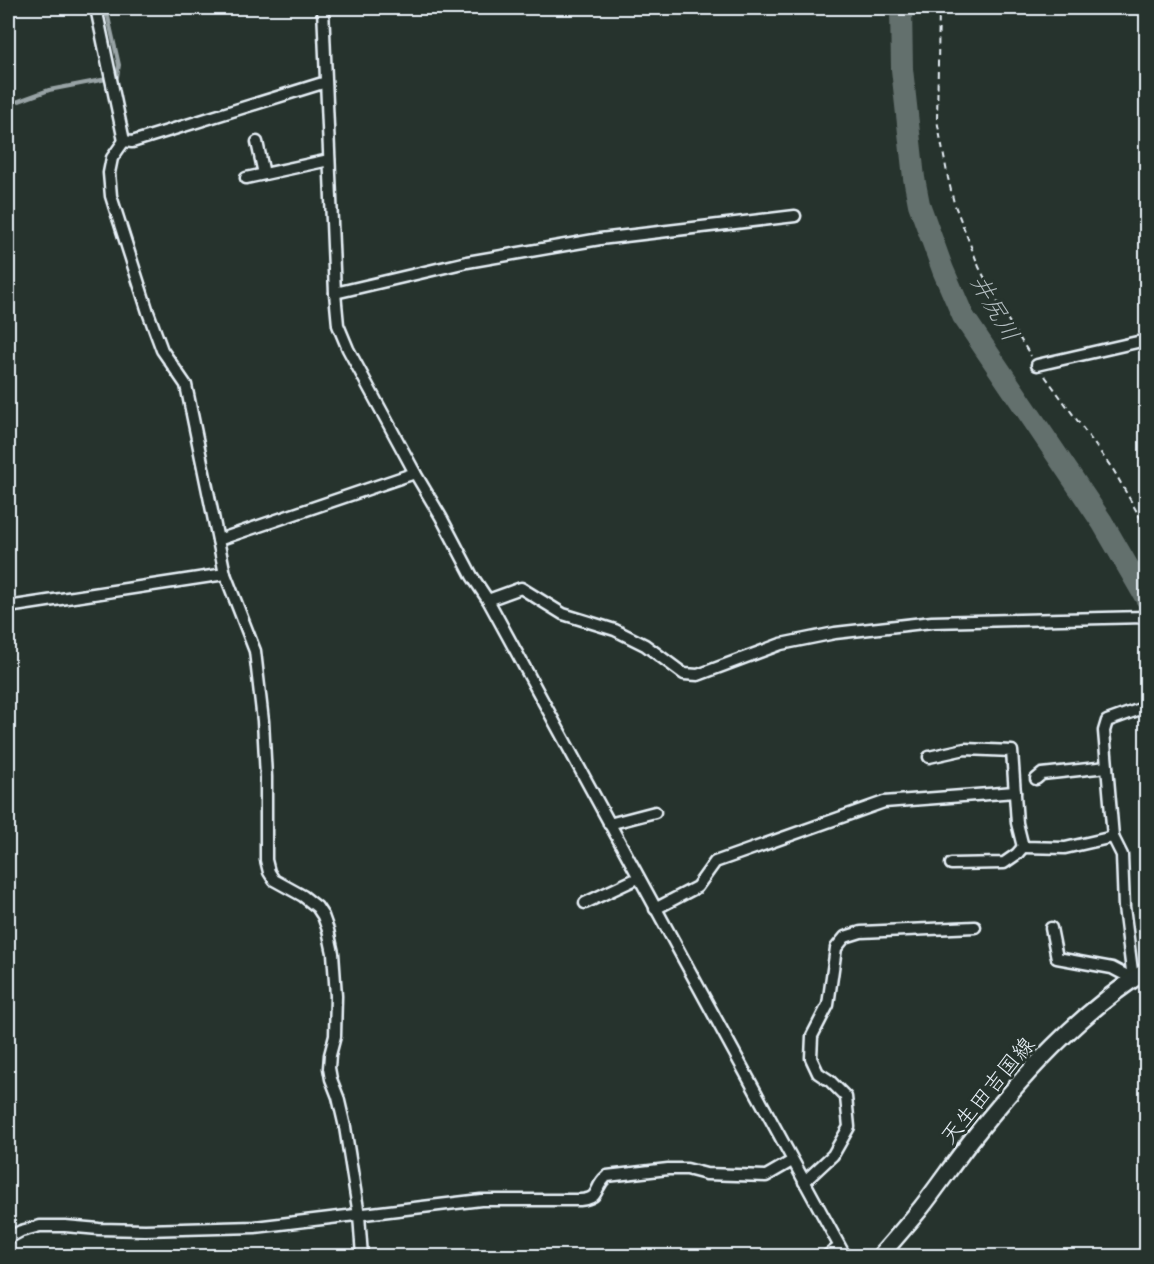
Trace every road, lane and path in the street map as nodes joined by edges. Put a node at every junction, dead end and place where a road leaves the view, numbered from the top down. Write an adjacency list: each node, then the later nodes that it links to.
1 (96, 8): 5 (street)
2 (323, 8): 4 (street)
3 (939, 8): 13 (path)
4 (326, 82): 5 (street); 7 (street)
5 (124, 141): 16 (street)
6 (257, 142): 8 (street)
7 (329, 159): 8 (street); 11 (street)
8 (264, 174): 9 (street)
9 (246, 178)
10 (795, 216): 11 (street)
11 (335, 293): 14 (street)
12 (1146, 340): 13 (street)
13 (1037, 365): 15 (path)
14 (415, 473): 16 (street); 18 (street)
15 (1146, 528)
16 (218, 540): 17 (street)
17 (225, 574): 19 (street); 39 (street)
18 (488, 600): 20 (street); 27 (street)
19 (8, 607)
20 (1146, 619)
21 (1146, 707): 23 (street)
22 (929, 757): 25 (street)
23 (1107, 767): 24 (street); 28 (street)
24 (1036, 779)
25 (1015, 792): 29 (street); 33 (street)
26 (655, 812): 27 (street)
27 (609, 824): 31 (street)
28 (1113, 837): 29 (street); 36 (street)
29 (1023, 847): 30 (street)
30 (951, 864)
31 (638, 878): 32 (street); 33 (street)
32 (585, 903)
33 (655, 909): 37 (street)
34 (975, 927): 38 (street)
35 (1051, 928): 36 (street)
36 (1140, 975): 44 (main road, 天生田吉国線)
37 (792, 1161): 38 (street); 39 (street)
38 (804, 1182): 41 (street)
39 (359, 1215): 40 (street); 42 (street)
40 (8, 1238)
41 (842, 1252): 43 (street)
42 (362, 1257)
43 (826, 1257)
44 (880, 1257)

